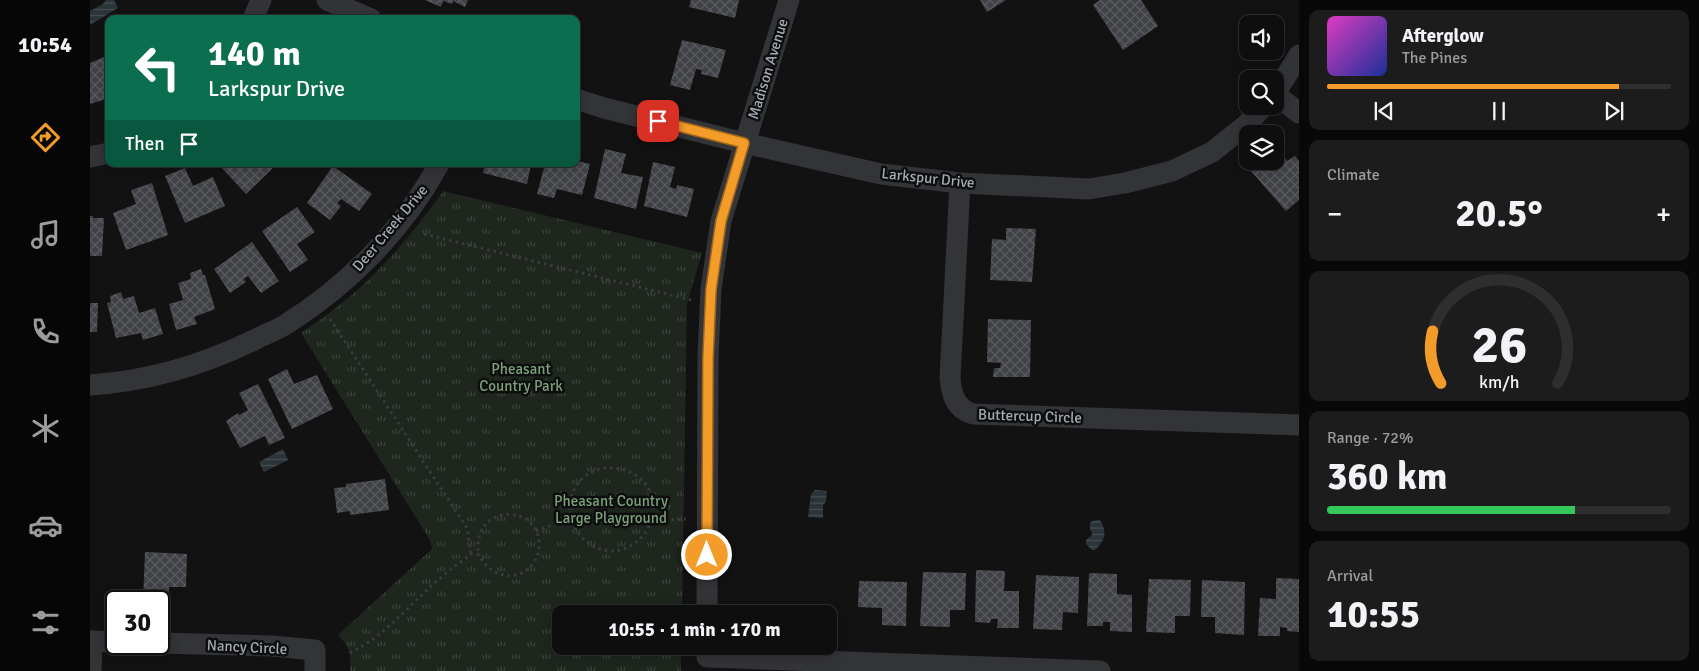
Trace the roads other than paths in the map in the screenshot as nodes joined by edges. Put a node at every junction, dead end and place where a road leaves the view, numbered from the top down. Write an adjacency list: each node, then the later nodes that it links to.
1 (261, 0): 4 (street)
2 (327, 0): 5 (street)
3 (789, 0): 12 (street, Madison Avenue)
4 (255, 15)
5 (362, 15)
6 (1299, 56): 7 (street)
7 (1284, 80)
8 (580, 100): 12 (street, Larkspur Drive)
9 (1284, 101): 10 (street)
10 (1299, 113)
11 (1255, 115): 16 (street, Larkspur Drive)
12 (744, 143): 16 (street, Larkspur Drive); 19 (street, Madison Avenue)
13 (105, 154): 14 (street)
14 (90, 157)
15 (437, 167): 17 (street, Deer Creek Drive)
16 (960, 182): 18 (street, Buttercup Circle)
17 (90, 385)
18 (1299, 425)
19 (707, 605)
20 (91, 641): 21 (street); 25 (street)
21 (105, 642)
22 (170, 643): 26 (street, Nancy Circle)
23 (707, 658): 24 (street)
24 (954, 668): 27 (street)
25 (91, 671)
26 (315, 671)
27 (1100, 671)

